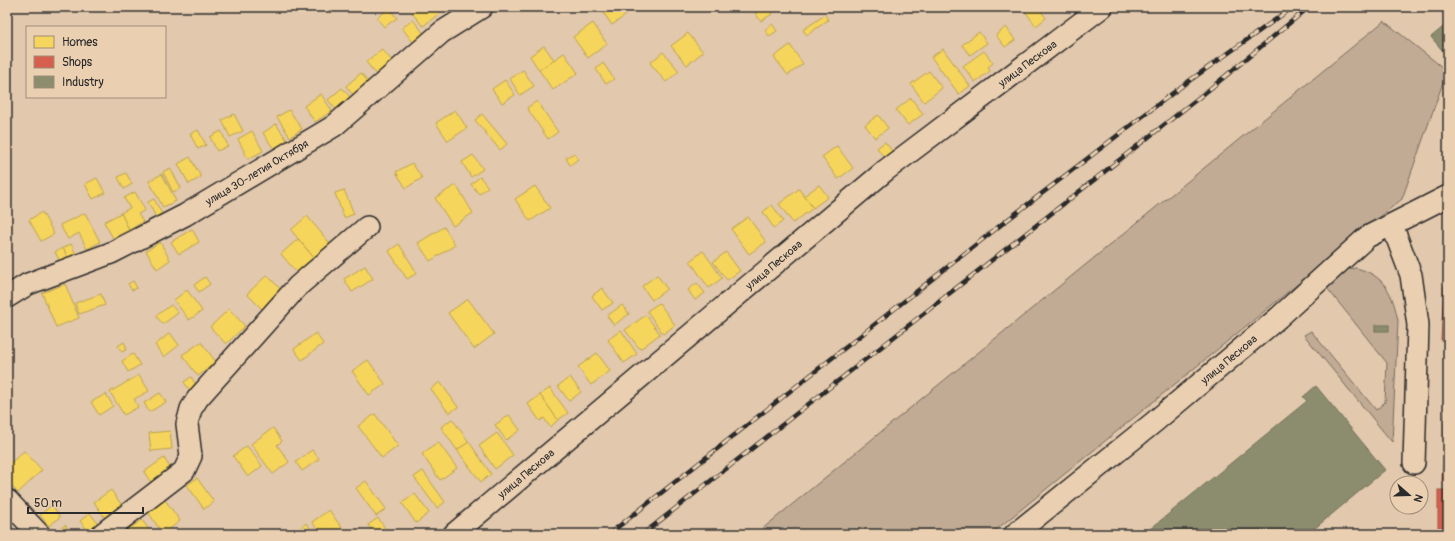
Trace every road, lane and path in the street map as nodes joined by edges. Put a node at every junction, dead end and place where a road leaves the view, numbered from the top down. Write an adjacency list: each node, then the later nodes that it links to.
1 (482, 7): 6 (street, улица 30-летия Октября)
2 (1102, 7): 11 (street, улица Пескова)
3 (1448, 196): 4 (street, улица Пескова)
4 (1392, 225): 7 (street); 12 (street, улица Пескова)
5 (367, 227): 10 (street)
6 (7, 297)
7 (1414, 463)
8 (7, 500): 9 (street)
9 (39, 534)
10 (102, 534)
11 (454, 534)
12 (1015, 534)

